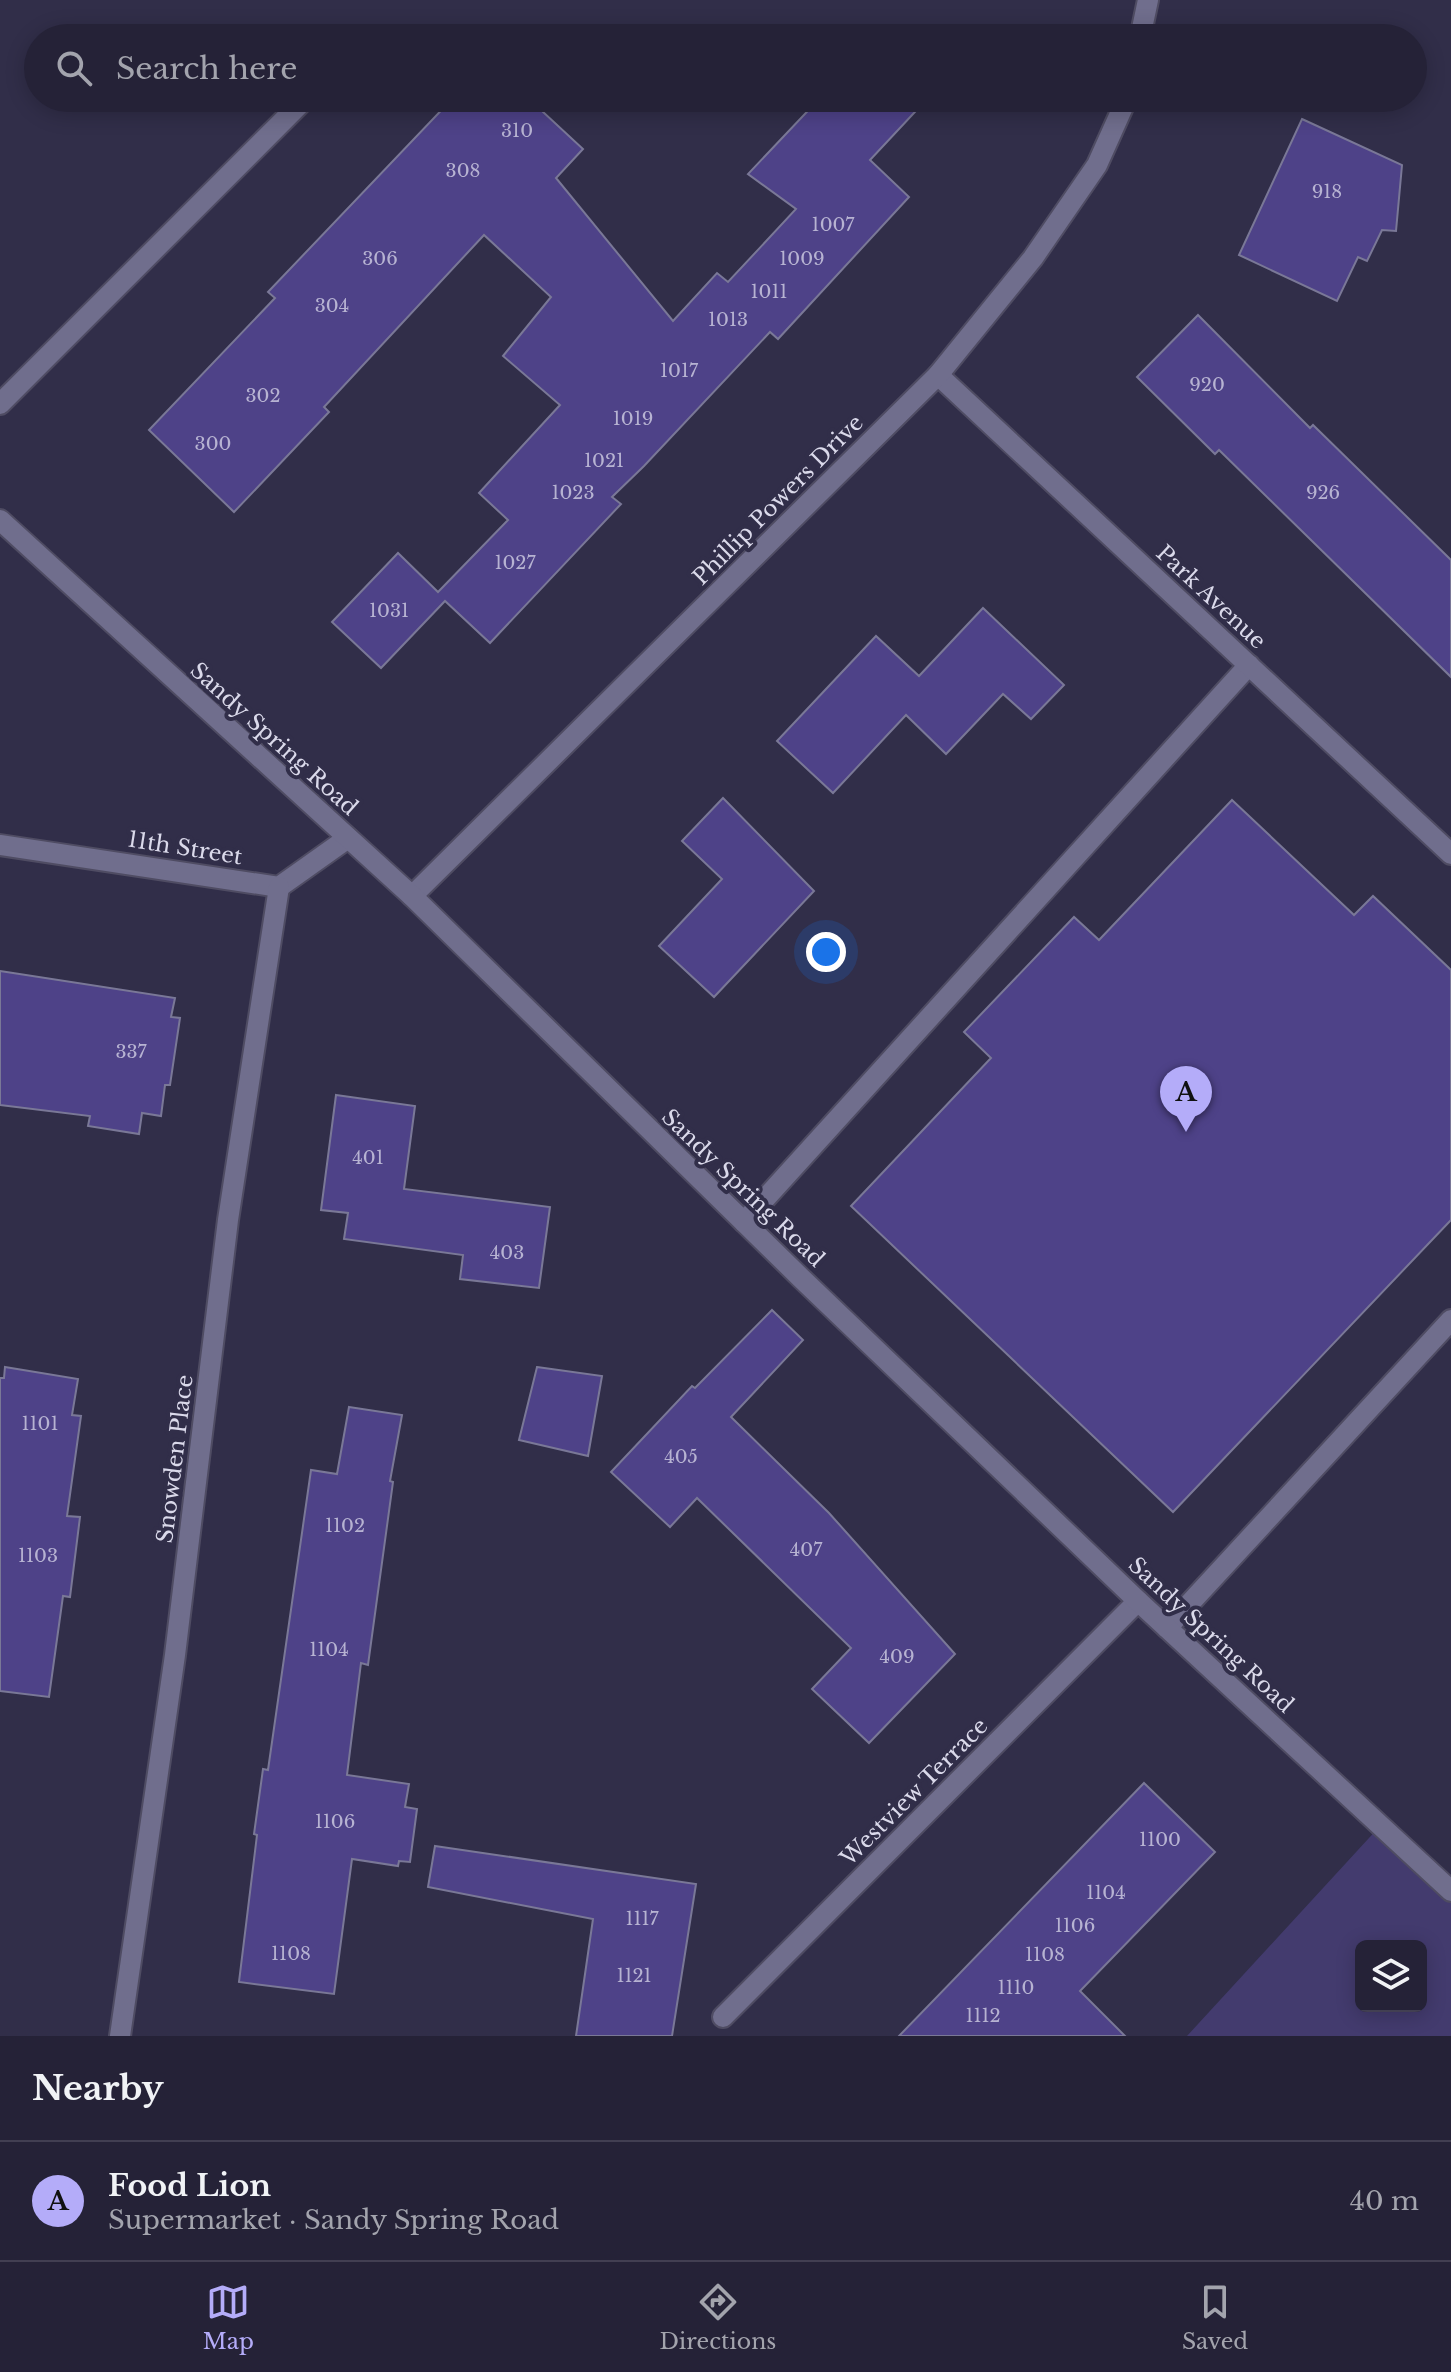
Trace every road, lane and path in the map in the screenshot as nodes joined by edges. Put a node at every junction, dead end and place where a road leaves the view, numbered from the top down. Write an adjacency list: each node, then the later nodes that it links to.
1 (1148, 0): 2 (street)
2 (1143, 24)
3 (292, 112): 6 (street)
4 (1121, 112): 5 (street, Phillip Powers Drive)
5 (938, 375): 8 (street, Park Avenue); 13 (street, Phillip Powers Drive)
6 (0, 404)
7 (0, 520): 9 (street, Sandy Spring Road)
8 (1249, 665): 11 (street, Park Avenue); 14 (street)
9 (348, 838): 12 (street); 13 (street, Sandy Spring Road)
10 (0, 845): 12 (street, 11th Street)
11 (1451, 854)
12 (279, 887): 20 (street, Snowden Place)
13 (412, 896): 14 (street, Sandy Spring Road)
14 (744, 1222): 16 (street, Sandy Spring Road)
15 (1451, 1320): 17 (street)
16 (1138, 1601): 17 (street, Sandy Spring Road); 19 (street, Westview Terrace)
17 (1167, 1628): 18 (street, Sandy Spring Road)
18 (1451, 1891)
19 (723, 2017)
20 (120, 2036)

